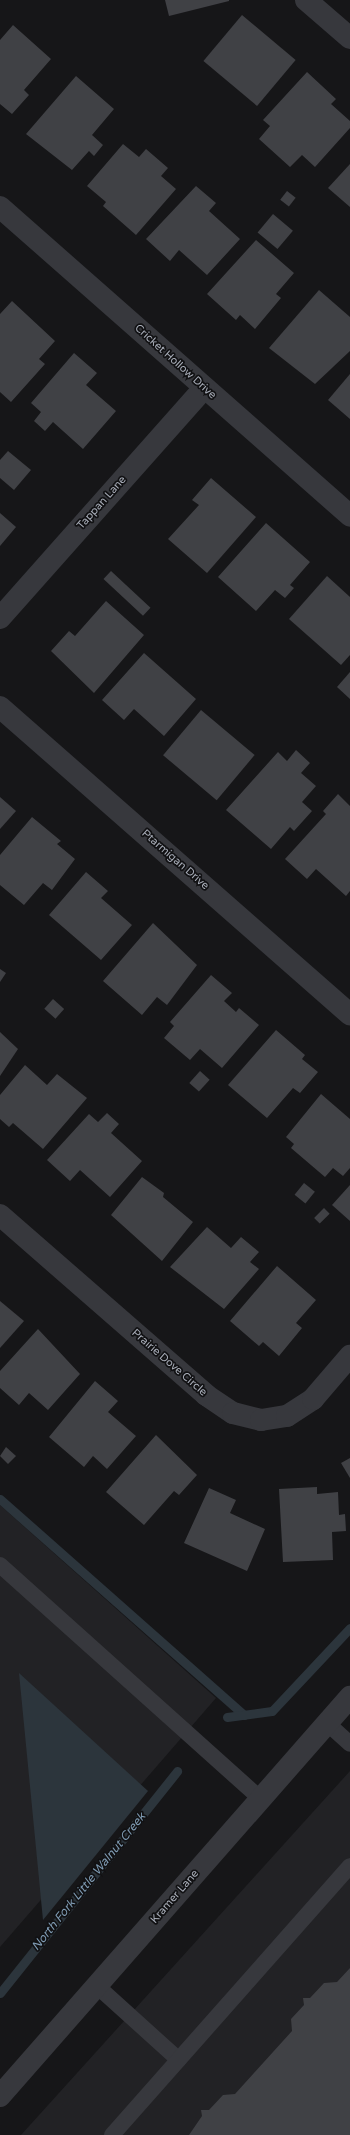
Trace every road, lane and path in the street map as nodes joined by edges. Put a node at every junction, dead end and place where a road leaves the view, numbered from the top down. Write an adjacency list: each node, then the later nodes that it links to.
1 (306, 0): 2 (street)
2 (350, 38)
3 (0, 207): 4 (street, Cricket Hollow Drive)
4 (204, 388): 5 (street, Cricket Hollow Drive); 6 (street, Tappan Lane)
5 (350, 516)
6 (0, 618)
7 (0, 707): 8 (street, Ptarmigan Drive)
8 (350, 1014)
9 (0, 1215): 10 (street, Prairie Dove Circle)
10 (350, 1356)
11 (0, 1564): 15 (lane)
12 (350, 1697): 13 (street, Kramer Lane)
13 (327, 1723): 14 (lane); 15 (street, Kramer Lane)
14 (350, 1744)
15 (261, 1799): 17 (street, Kramer Lane)
16 (350, 1866): 18 (lane)
17 (96, 1986): 18 (lane); 19 (street, Kramer Lane)
18 (179, 2060): 20 (lane)
19 (0, 2096)
20 (112, 2135)

